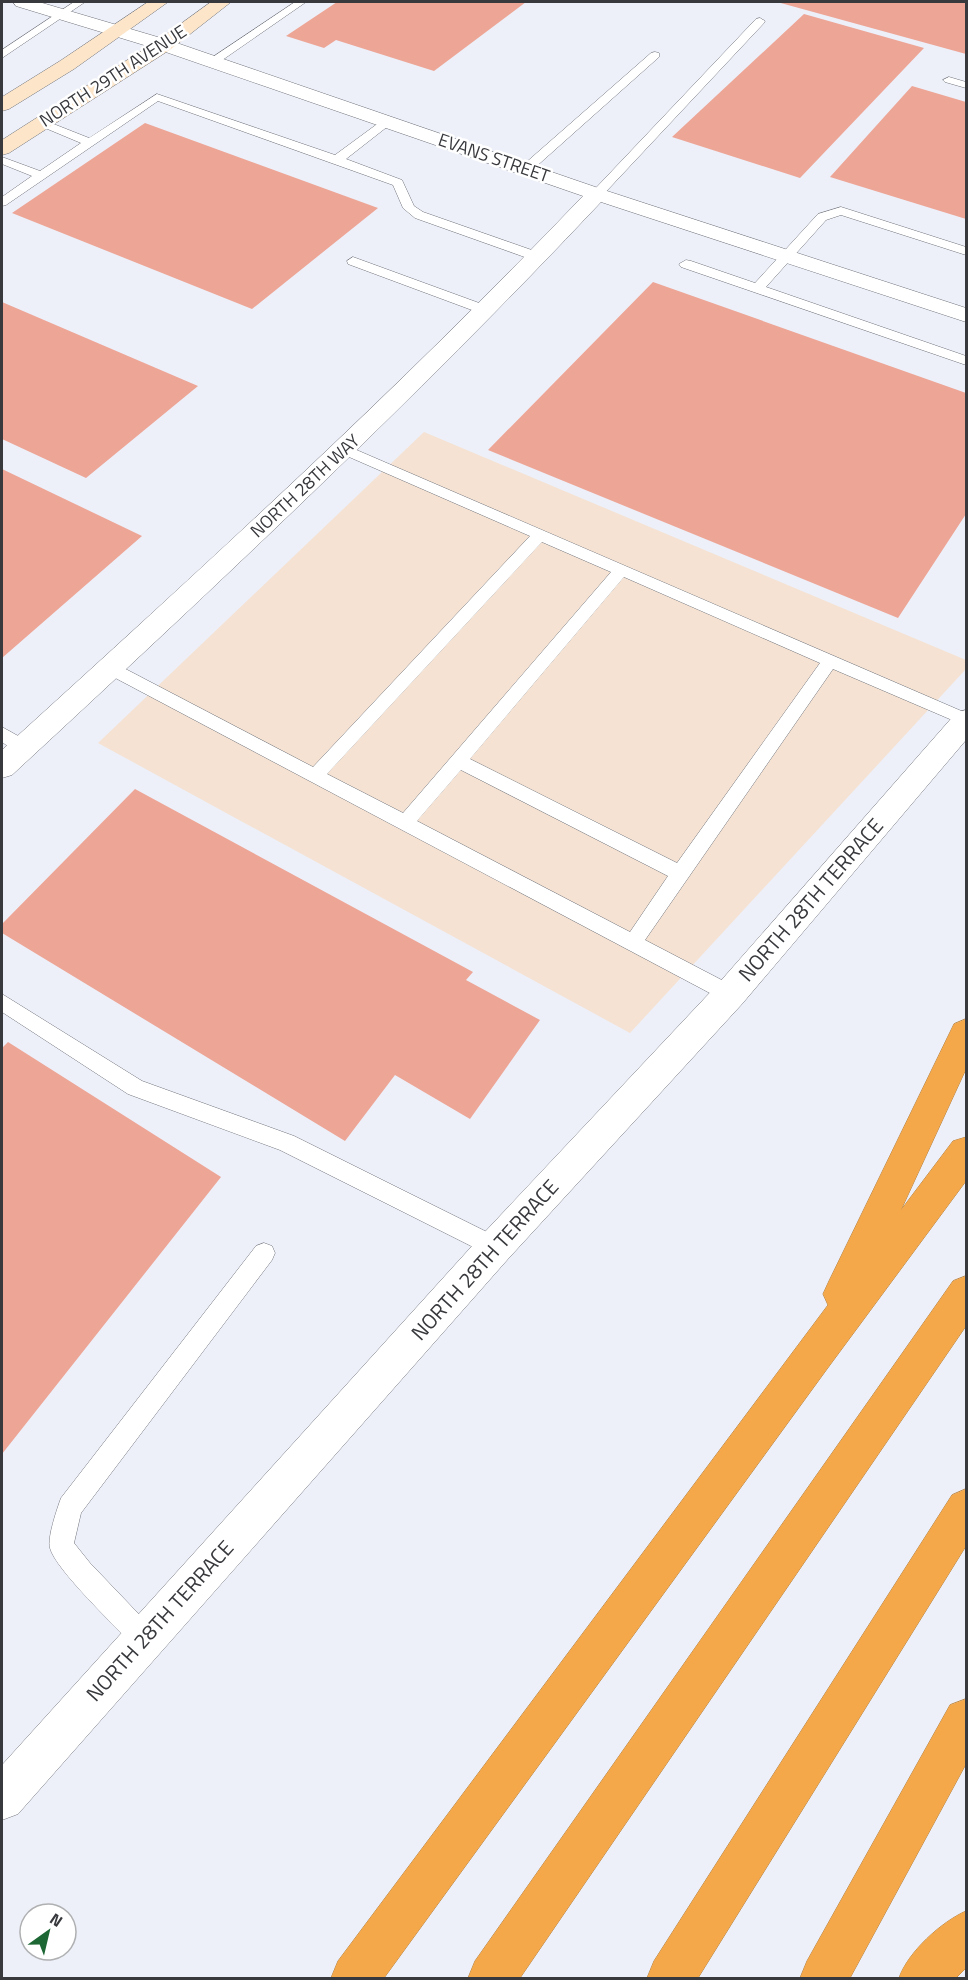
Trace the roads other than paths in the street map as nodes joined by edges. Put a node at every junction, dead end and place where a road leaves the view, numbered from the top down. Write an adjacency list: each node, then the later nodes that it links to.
1 (22, 2): 6 (street, EVANS STREET)
2 (80, 2): 6 (lane)
3 (159, 2): 8 (street, NORTH 29TH AVENUE)
4 (222, 2): 9 (street, NORTH 29TH AVENUE)
5 (301, 2): 12 (lane)
6 (61, 13): 8 (street, EVANS STREET); 11 (lane)
7 (760, 21): 24 (lane)
8 (115, 30): 9 (street, EVANS STREET); 15 (street, NORTH 29TH AVENUE)
9 (164, 45): 12 (street, EVANS STREET); 17 (street, NORTH 29TH AVENUE)
10 (655, 55): 22 (lane)
11 (2, 56)
12 (214, 62): 16 (street, EVANS STREET)
13 (949, 80): 14 (lane)
14 (966, 85)
15 (2, 105)
16 (388, 121): 21 (lane); 22 (street, EVANS STREET)
17 (42, 123): 18 (lane); 19 (street, NORTH 29TH AVENUE)
18 (90, 142): 21 (lane); 23 (lane)
19 (2, 149)
20 (2, 160): 23 (lane)
21 (337, 160): 28 (lane)
22 (526, 169): 24 (street, EVANS STREET)
23 (40, 176): 25 (lane)
24 (597, 194): 27 (street, EVANS STREET); 28 (street, NORTH 28TH WAY)
25 (2, 202)
26 (966, 251): 27 (lane)
27 (787, 255): 31 (lane); 33 (street, EVANS STREET)
28 (538, 257): 32 (street, NORTH 28TH WAY)
29 (352, 261): 32 (lane)
30 (686, 264): 31 (lane)
31 (757, 288): 34 (lane)
32 (485, 310): 35 (street, NORTH 28TH WAY)
33 (966, 315)
34 (966, 361)
35 (345, 450): 36 (lane); 39 (street, NORTH 28TH WAY)
36 (542, 534): 37 (lane); 45 (lane)
37 (622, 569): 38 (lane); 43 (lane)
38 (830, 661): 40 (lane); 47 (lane)
39 (110, 668): 42 (street, NORTH 28TH WAY); 45 (lane)
40 (966, 721): 49 (street, NORTH 28TH TERRACE)
41 (2, 734): 42 (lane)
42 (23, 747): 44 (street, NORTH 28TH WAY)
43 (458, 760): 46 (lane); 47 (lane)
44 (2, 767)
45 (315, 776): 46 (lane)
46 (405, 824): 48 (lane)
47 (680, 873): 48 (lane)
48 (633, 943): 49 (lane)
49 (730, 994): 53 (street, NORTH 28TH TERRACE)
50 (2, 1002): 53 (lane)
51 (966, 1034): 56 (highway)
52 (966, 1153): 56 (highway)
53 (495, 1247): 58 (street, NORTH 28TH TERRACE)
54 (264, 1253): 58 (lane)
55 (966, 1294): 63 (highway)
56 (813, 1355): 62 (highway)
57 (966, 1509): 64 (highway)
58 (144, 1638): 60 (street, NORTH 28TH TERRACE)
59 (966, 1721): 65 (highway)
60 (2, 1798)
61 (966, 1935): 66 (highway)
62 (354, 1978)
63 (492, 1978)
64 (671, 1978)
65 (824, 1978)
66 (922, 1978)

